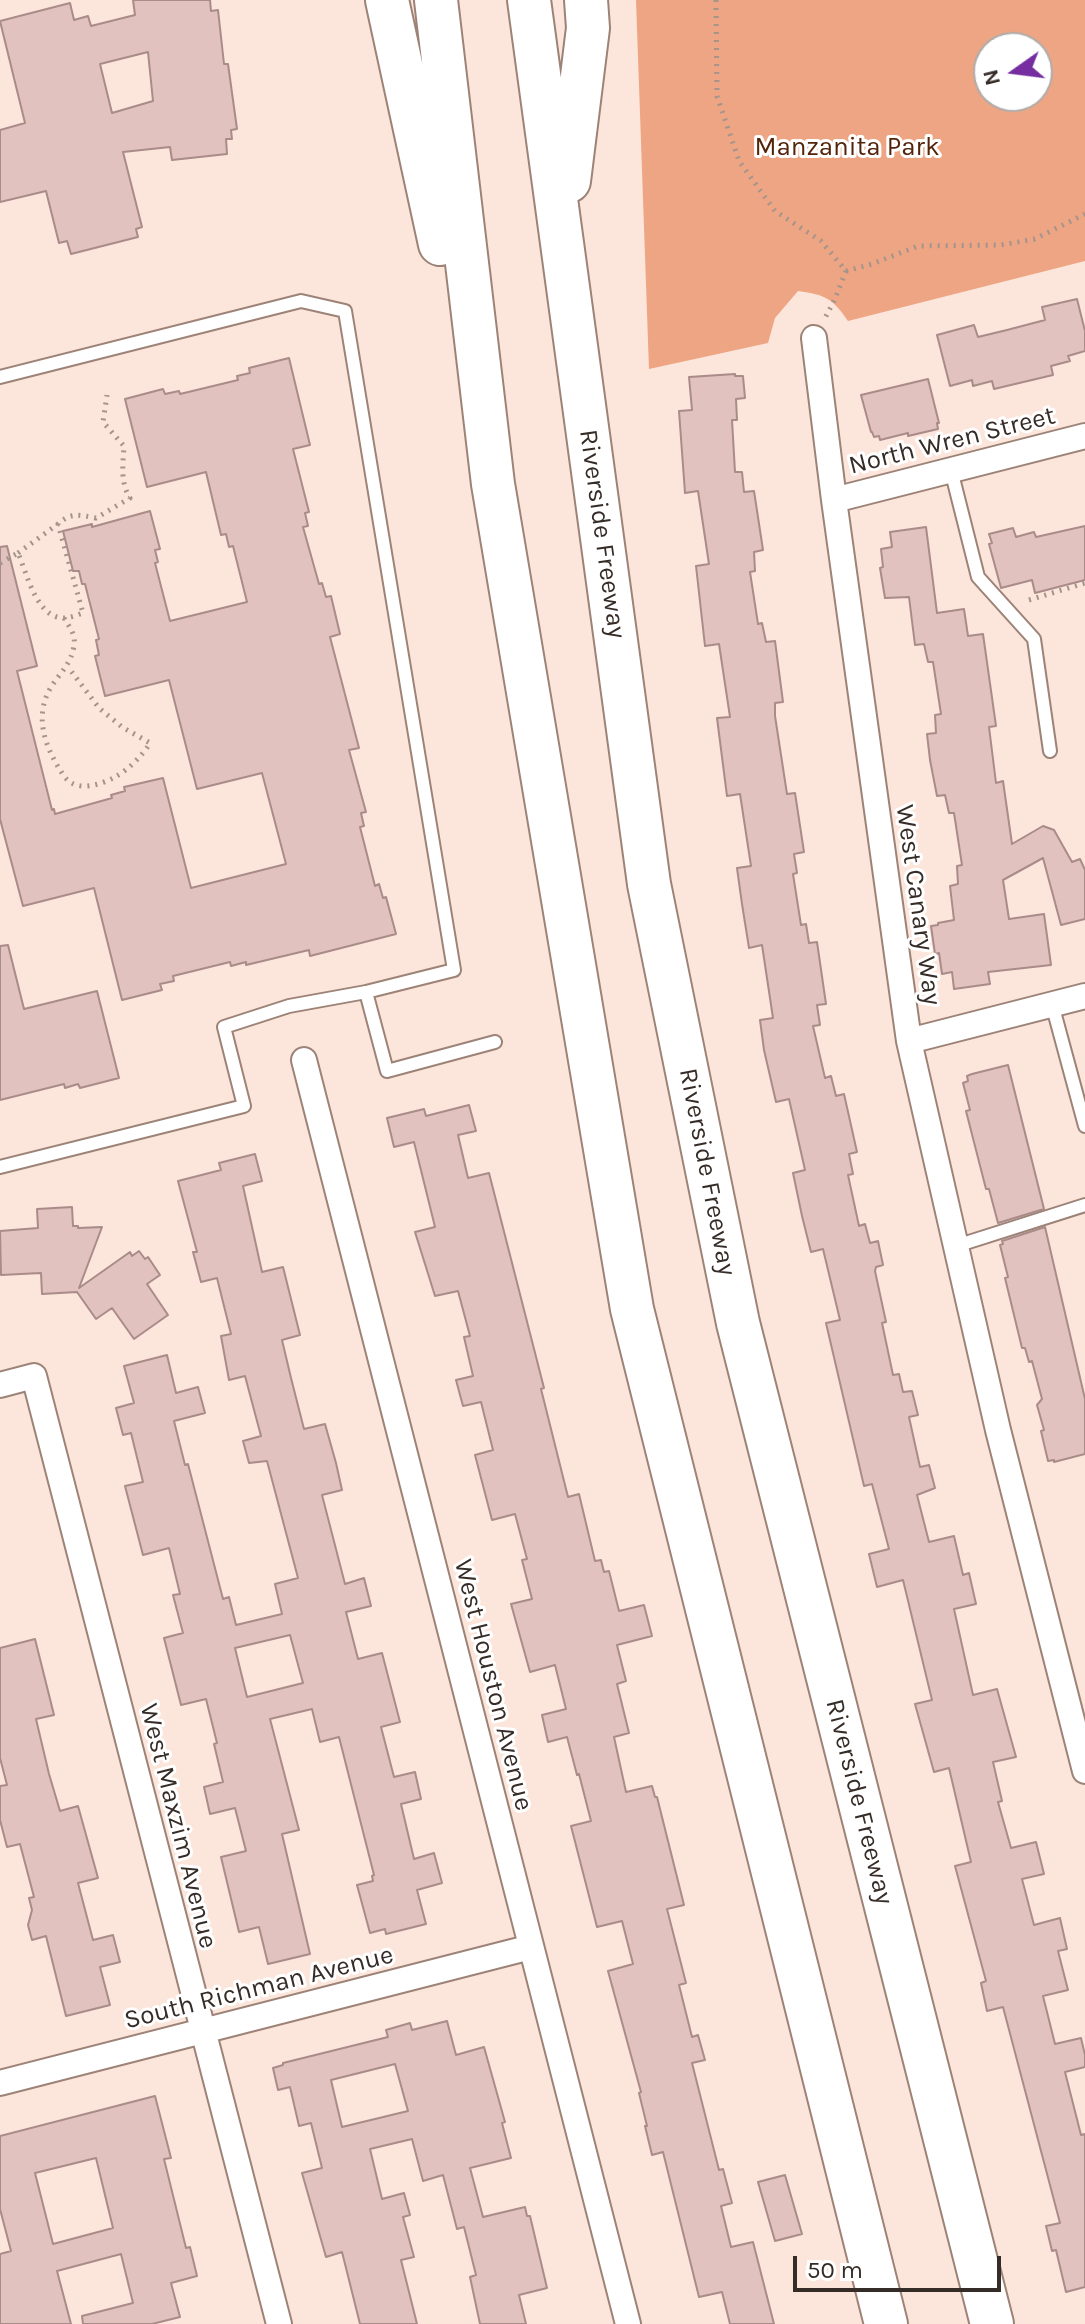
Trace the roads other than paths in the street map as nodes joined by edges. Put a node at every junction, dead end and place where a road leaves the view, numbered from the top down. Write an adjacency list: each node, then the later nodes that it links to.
1 (387, 0): 10 (highway)
2 (436, 0): 10 (highway)
3 (529, 0): 5 (highway, Riverside Freeway)
4 (586, 0): 5 (highway)
5 (562, 238): 31 (highway, Riverside Freeway)
6 (814, 338): 11 (street, West Canary Way)
7 (0, 377): 13 (lane)
8 (1085, 436): 9 (street, North Wren Street)
9 (951, 470): 11 (street, North Wren Street); 12 (lane)
10 (493, 484): 30 (highway)
11 (834, 500): 16 (street, West Canary Way)
12 (1050, 751)
13 (366, 992): 17 (lane); 20 (lane)
14 (1085, 996): 15 (street)
15 (1052, 1004): 16 (street); 19 (lane)
16 (909, 1041): 22 (street, West Canary Way)
17 (495, 1042)
18 (304, 1060): 25 (street, West Houston Avenue)
19 (1085, 1126)
20 (0, 1167)
21 (1085, 1205): 22 (lane)
22 (956, 1246): 24 (street, West Canary Way)
23 (0, 1385): 26 (street, West Maxzim Avenue)
24 (1085, 1771)
25 (531, 1947): 26 (street, South Richman Avenue); 29 (street, West Houston Avenue)
26 (202, 2032): 27 (street, South Richman Avenue); 28 (street, West Maxzim Avenue)
27 (0, 2083)
28 (279, 2324)
29 (628, 2324)
30 (886, 2324)
31 (992, 2324)

